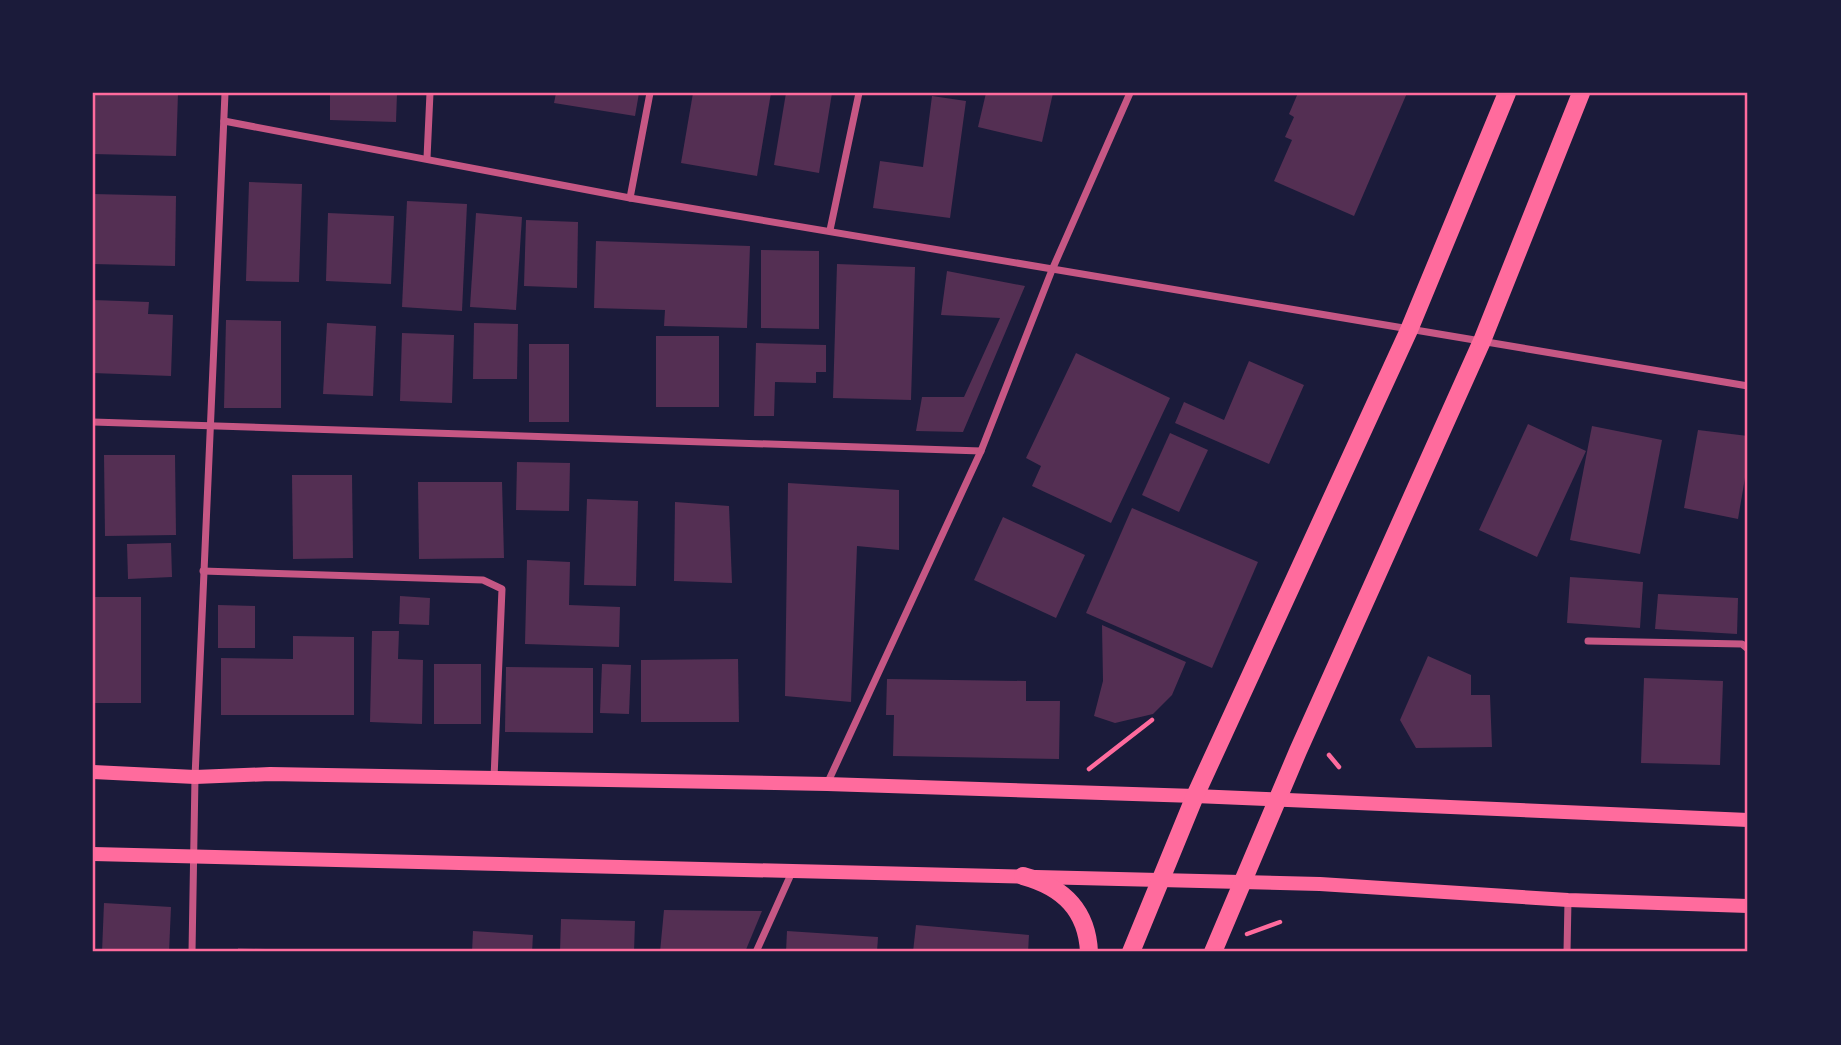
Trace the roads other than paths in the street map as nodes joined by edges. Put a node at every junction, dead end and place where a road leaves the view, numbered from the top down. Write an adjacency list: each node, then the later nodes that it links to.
1 (225, 93): 8 (street)
2 (430, 93): 9 (street)
3 (650, 93): 10 (street)
4 (859, 93): 11 (street)
5 (1130, 93): 12 (street)
6 (1507, 93): 13 (main road)
7 (1581, 93): 14 (main road)
8 (224, 121): 9 (street); 17 (street)
9 (427, 158): 10 (street)
10 (630, 198): 11 (street)
11 (830, 230): 12 (street)
12 (1052, 270): 13 (street); 18 (street)
13 (1409, 330): 14 (street); 26 (main road)
14 (1482, 341): 15 (street); 27 (main road)
15 (1748, 386)
16 (93, 422): 17 (street)
17 (209, 426): 18 (street); 19 (street)
18 (981, 451): 25 (street)
19 (204, 571): 23 (street); 24 (street)
20 (1588, 640): 21 (street)
21 (1748, 649)
22 (93, 772): 23 (main road)
23 (195, 777): 24 (main road); 30 (street)
24 (494, 778): 25 (main road)
25 (827, 785): 26 (main road)
26 (1195, 796): 27 (main road); 33 (main road)
27 (1279, 800): 28 (main road); 34 (main road)
28 (1748, 820)
29 (93, 854): 30 (main road)
30 (195, 859): 31 (main road); 37 (street)
31 (792, 872): 32 (main road); 38 (street)
32 (1023, 876): 33 (main road); 39 (main road)
33 (1162, 881): 34 (main road); 40 (main road)
34 (1242, 883): 35 (main road); 41 (main road)
35 (1568, 900): 36 (main road); 42 (street)
36 (1748, 906)
37 (192, 952)
38 (756, 952)
39 (1089, 952)
40 (1131, 952)
41 (1213, 952)
42 (1567, 952)

